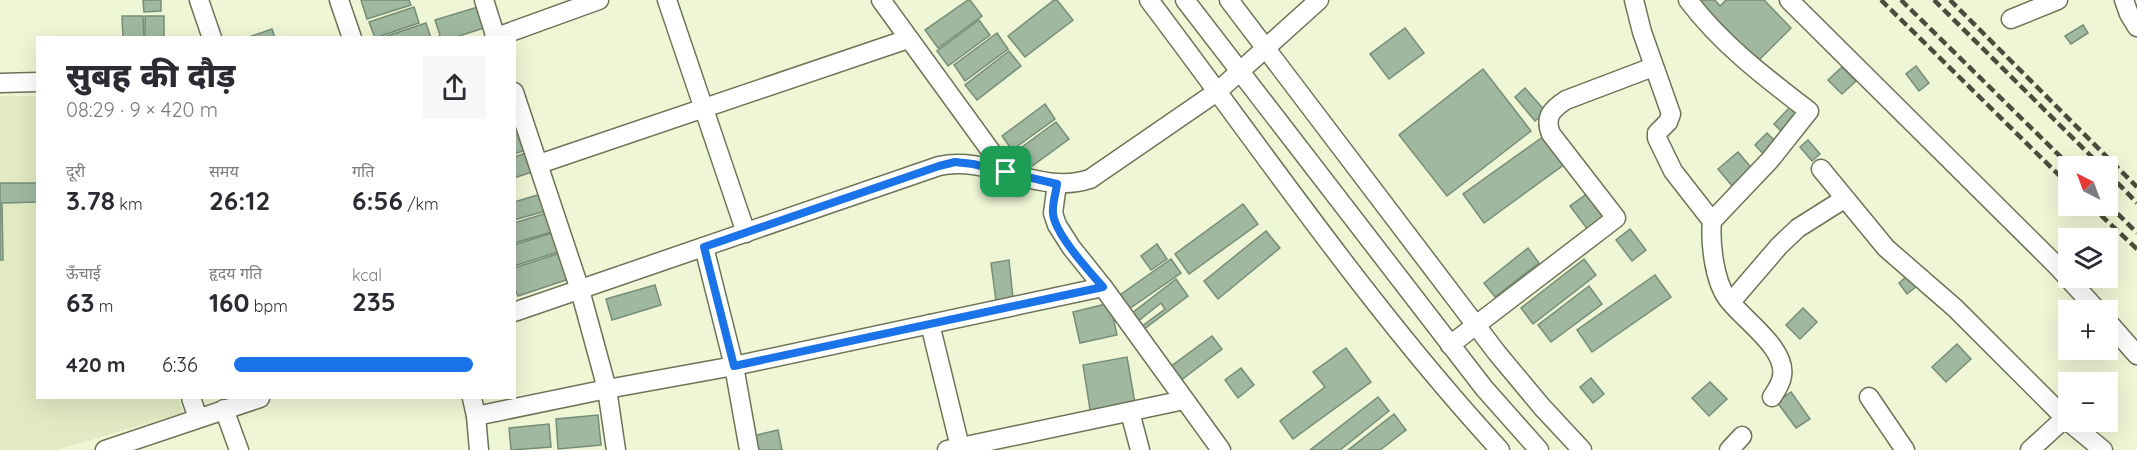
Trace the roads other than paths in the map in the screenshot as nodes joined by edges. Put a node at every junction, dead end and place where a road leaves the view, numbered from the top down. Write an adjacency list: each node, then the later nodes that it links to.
1 (200, 0): 18 (street)
2 (339, 0): 19 (street)
3 (484, 0): 20 (street)
4 (599, 0): 21 (street)
5 (668, 0): 30 (street)
6 (881, 0): 22 (street)
7 (1149, 0): 28 (street)
8 (1185, 0): 25 (street)
9 (1229, 0): 23 (street)
10 (1319, 0): 23 (street)
11 (1634, 0): 24 (street)
12 (1688, 0): 36 (street)
13 (1789, 0): 41 (street)
14 (2058, 0): 16 (street)
15 (2124, 0): 17 (street)
16 (2012, 19)
17 (2137, 27)
18 (211, 36)
19 (351, 36)
20 (495, 36)
21 (498, 36)
22 (908, 39): 30 (street); 33 (street)
23 (1266, 49): 25 (street); 45 (street)
24 (1653, 67): 36 (street); 45 (street)
25 (1239, 73): 28 (street); 47 (street)
26 (36, 82): 27 (street)
27 (0, 83)
28 (1218, 92): 34 (street); 74 (street)
29 (516, 98): 31 (street)
30 (704, 108): 31 (street); 37 (street)
31 (539, 164): 40 (street)
32 (1821, 169): 35 (street)
33 (1006, 172): 34 (street); 37 (street)
34 (1057, 184): 39 (street)
35 (1844, 199): 42 (street); 58 (street)
36 (1712, 220): 42 (street)
37 (746, 233): 38 (street)
38 (704, 247): 40 (street); 49 (street)
39 (1103, 287): 44 (street); 56 (street)
40 (580, 290): 43 (street); 50 (street)
41 (2088, 300)
42 (1731, 302): 51 (street)
43 (516, 311)
44 (930, 324): 49 (street); 66 (street)
45 (1475, 325): 47 (street); 76 (street)
46 (2118, 333): 48 (street)
47 (1450, 345): 75 (street)
48 (2137, 355)
49 (734, 366): 50 (street); 71 (street)
50 (607, 389): 60 (street); 70 (street)
51 (1772, 397)
52 (1869, 397): 78 (street)
53 (191, 399): 61 (street)
54 (257, 399): 57 (street)
55 (472, 399): 60 (street)
56 (1184, 400): 59 (street); 73 (street)
57 (224, 410): 61 (street); 68 (street)
58 (2058, 410)
59 (1130, 411): 65 (street); 72 (street)
60 (476, 416): 69 (street)
61 (198, 418): 67 (street)
62 (2058, 428): 79 (street)
63 (2082, 432): 80 (street)
64 (1742, 436): 77 (street)
65 (1006, 444): 66 (street)
66 (954, 449)
67 (105, 450)
68 (239, 450)
69 (479, 450)
70 (616, 450)
71 (749, 450)
72 (1140, 450)
73 (1221, 450)
74 (1500, 450)
75 (1539, 450)
76 (1582, 450)
77 (1729, 450)
78 (1905, 450)
79 (2030, 450)
80 (2103, 450)

